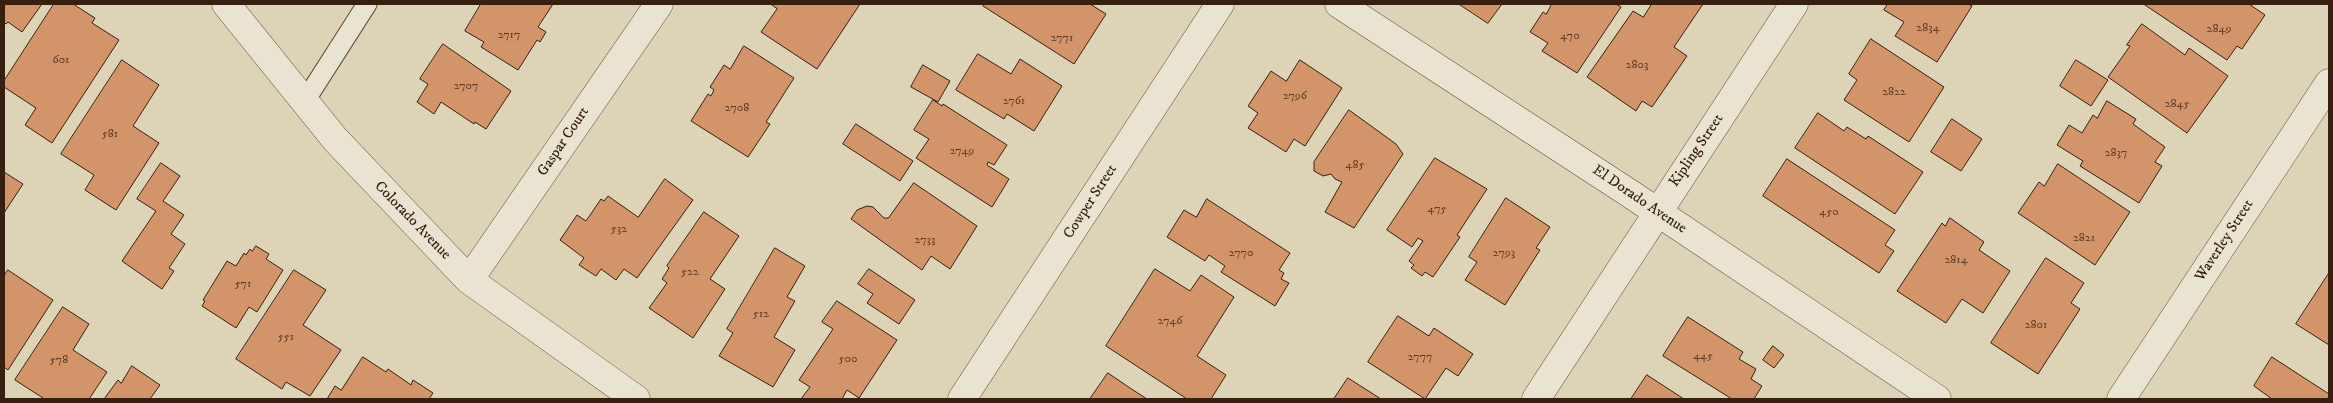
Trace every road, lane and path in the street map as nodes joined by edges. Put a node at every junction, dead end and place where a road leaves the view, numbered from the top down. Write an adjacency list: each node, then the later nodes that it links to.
1 (226, 4): 8 (street, Colorado Avenue)
2 (367, 4): 8 (lane)
3 (659, 4): 10 (street, Gaspar Court)
4 (1220, 4): 12 (street, Cowper Street)
5 (1339, 4): 9 (street, El Dorado Avenue)
6 (1794, 4): 9 (street, Kipling Street)
7 (2329, 83): 15 (street, Waverley Street)
8 (306, 101): 10 (street, Colorado Avenue)
9 (1657, 212): 13 (street, Kipling Street); 14 (street, El Dorado Avenue)
10 (469, 280): 11 (street, Colorado Avenue)
11 (636, 399)
12 (962, 399)
13 (1536, 399)
14 (1938, 399)
15 (2121, 399)

